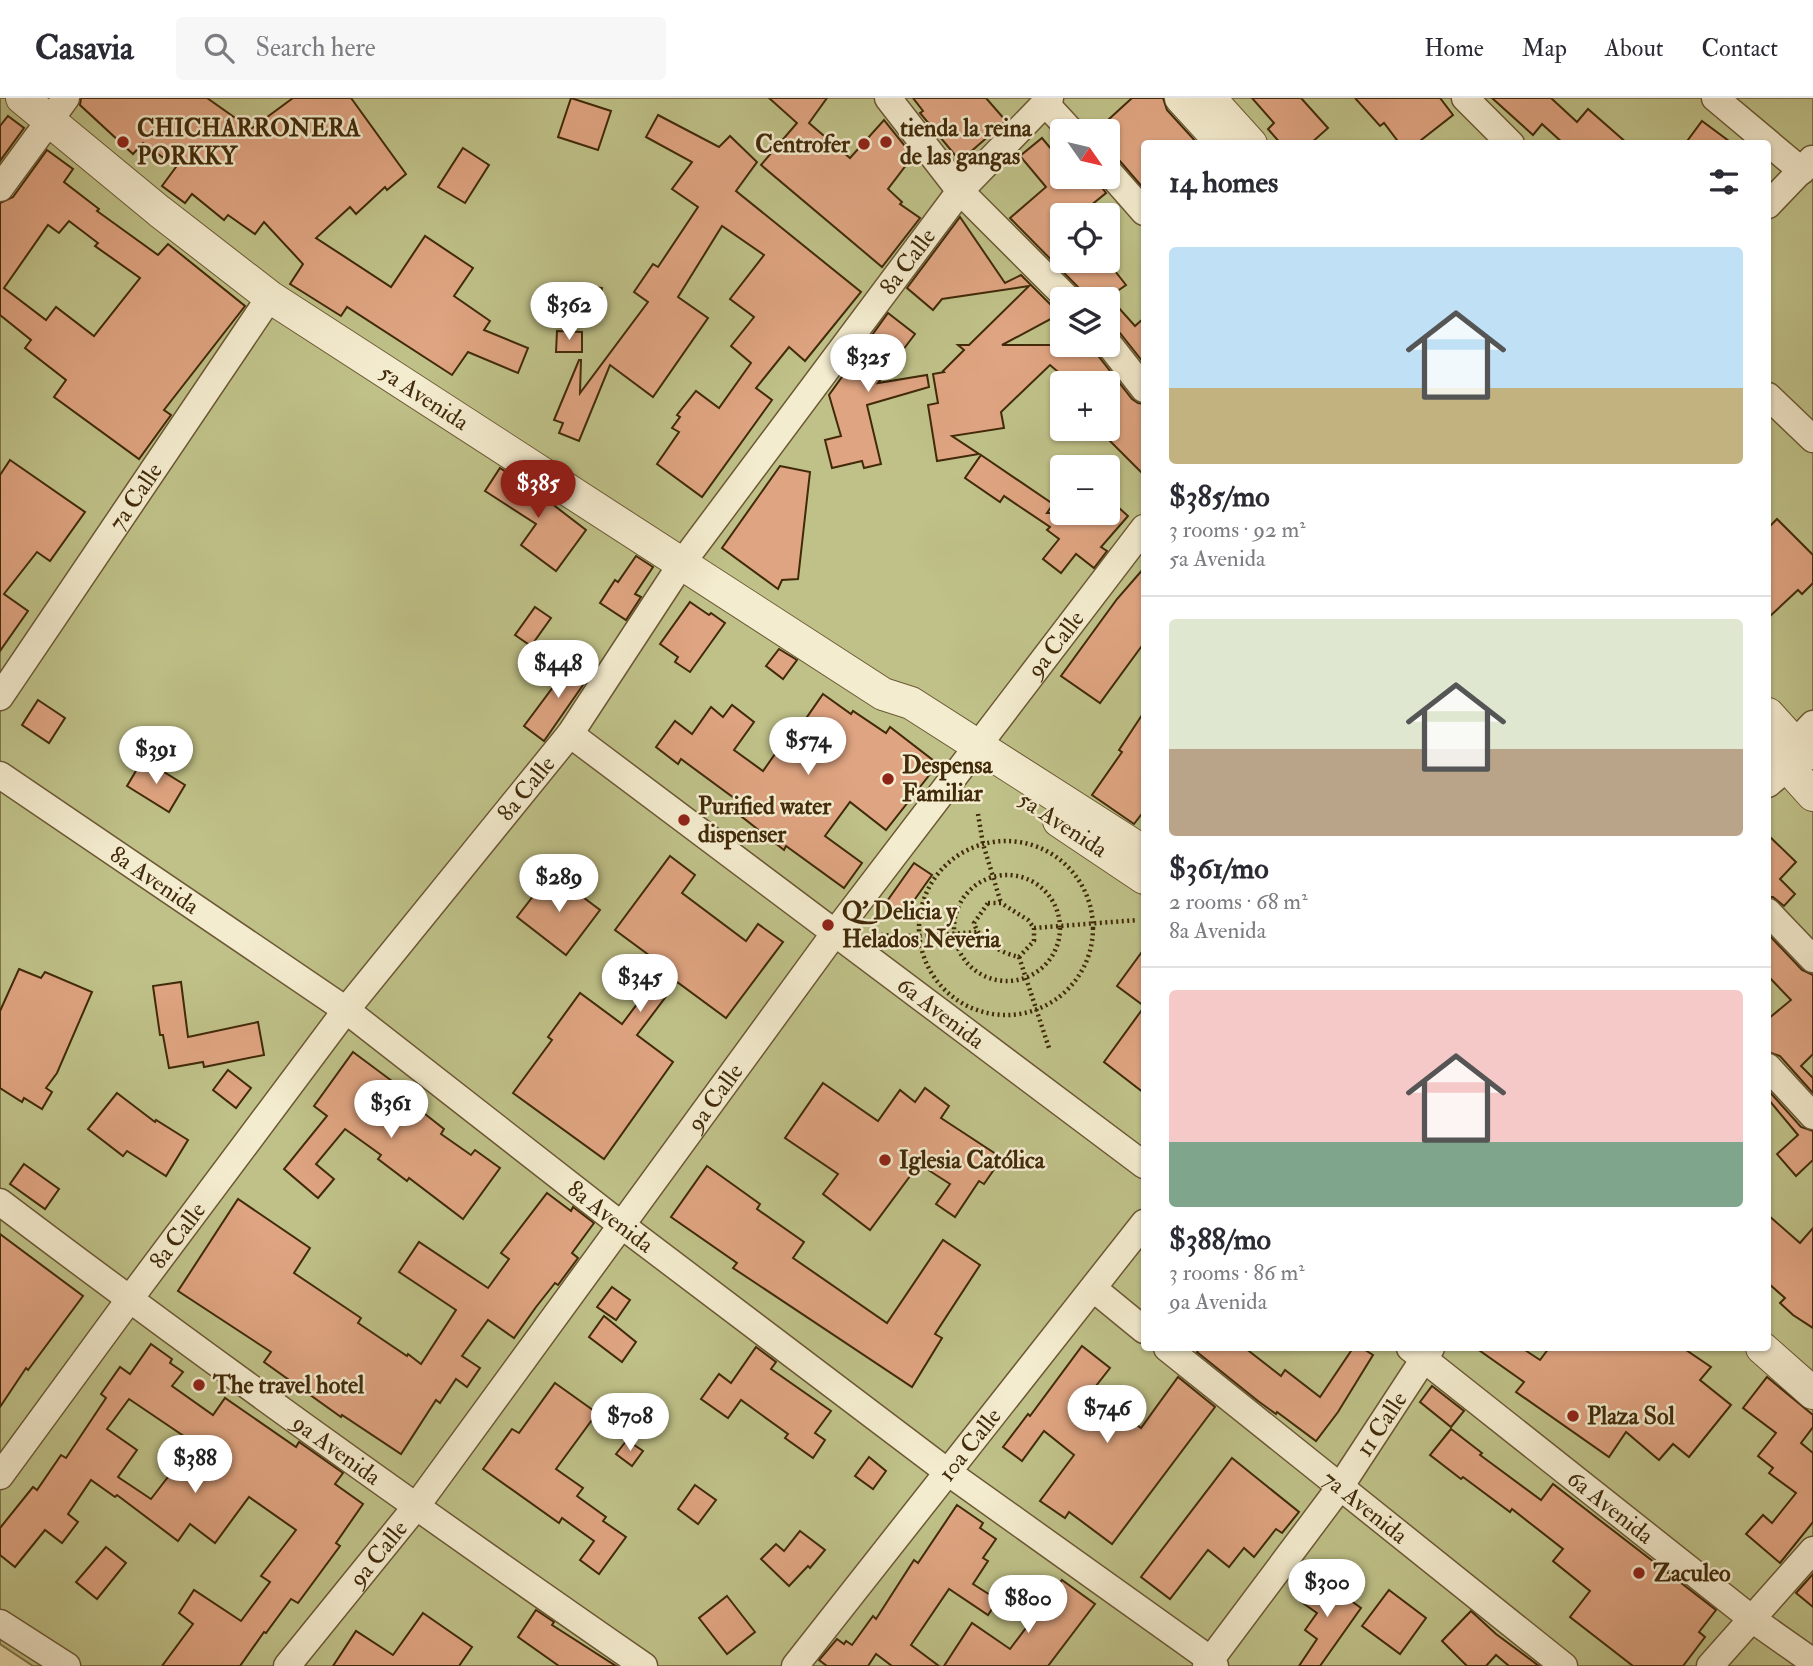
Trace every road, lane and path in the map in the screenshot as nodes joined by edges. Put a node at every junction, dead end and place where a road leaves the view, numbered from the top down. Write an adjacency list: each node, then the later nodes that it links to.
1 (22, 98): 8 (street, 5a Avenida)
2 (888, 98): 16 (street)
3 (1181, 98): 10 (street)
4 (1209, 98): 11 (street)
5 (1715, 98): 13 (street)
6 (1048, 101): 9 (street); 16 (street, 8a Calle)
7 (1473, 101): 12 (street)
8 (58, 109): 15 (street); 20 (street, 5a Avenida)
9 (1062, 119)
10 (1219, 140)
11 (1247, 140)
12 (1507, 140)
13 (1809, 166): 17 (street)
14 (1120, 185): 18 (street)
15 (0, 188)
16 (960, 191): 19 (street); 26 (street, 8a Calle)
17 (1771, 202)
18 (1141, 209)
19 (1056, 287)
20 (270, 297): 26 (street, 5a Avenida); 27 (street, 7a Calle)
21 (1118, 357): 22 (street)
22 (1141, 385)
23 (1771, 399): 24 (street)
24 (1813, 439)
25 (1141, 531): 30 (street, 9a Calle)
26 (682, 563): 29 (street, 8a Calle); 30 (street, 5a Avenida)
27 (0, 696)
28 (1771, 720): 31 (street)
29 (570, 734): 46 (street, 6a Avenida); 53 (street, 8a Calle)
30 (972, 752): 36 (street, 5a Avenida); 38 (street, 5a Avenida); 46 (street, 9a Calle)
31 (1790, 755): 33 (street)
32 (0, 775): 53 (street, 8a Avenida)
33 (1813, 795)
34 (978, 814): 35 (path)
35 (983, 844): 37 (path); 42 (path); 49 (path)
36 (1141, 850)
37 (993, 876): 39 (path); 43 (path); 47 (path)
38 (1141, 876)
39 (1001, 903): 44 (path); 45 (path)
40 (1771, 915): 51 (street)
41 (1138, 920): 42 (path)
42 (1093, 923): 43 (path); 54 (path)
43 (1061, 926): 44 (path); 52 (path)
44 (1034, 928): 50 (path)
45 (977, 932): 47 (path); 50 (path)
46 (834, 934): 58 (street, 6a Avenida); 60 (street, 9a Calle)
47 (954, 934): 49 (path); 52 (path)
48 (881, 935): 49 (path)
49 (919, 936): 54 (path)
50 (1019, 957): 52 (path)
51 (1813, 959)
52 (1025, 979): 54 (path)
53 (346, 1010): 60 (street, 8a Avenida); 63 (street, 8a Calle)
54 (1035, 1010): 55 (path)
55 (1050, 1051)
56 (1771, 1070): 57 (street)
57 (1813, 1116)
58 (1141, 1163)
59 (0, 1202): 63 (street, 9a Avenida)
60 (620, 1224): 71 (street, 8a Avenida); 74 (street, 9a Calle)
61 (1141, 1227): 62 (street, 10a Calle)
62 (1094, 1289): 64 (street); 71 (street, 10a Calle)
63 (129, 1300): 72 (street, 8a Calle); 74 (street, 9a Avenida)
64 (1141, 1328)
65 (1771, 1329): 69 (street)
66 (1171, 1351): 73 (street, 7a Avenida)
67 (1422, 1351): 73 (street, 11 Calle); 76 (street, 6a Avenida)
68 (1765, 1351): 70 (street)
69 (1813, 1366)
70 (1813, 1393)
71 (949, 1473): 79 (street, 8a Avenida); 83 (street, 10a Calle)
72 (0, 1476)
73 (1340, 1488): 79 (street, 11 Calle); 84 (street, 7a Avenida)
74 (415, 1508): 81 (street, 9a Calle); 82 (street, 9a Avenida)
75 (1813, 1550): 76 (street)
76 (1752, 1619): 78 (street, 6a Avenida); 85 (street)
77 (0, 1623): 80 (street)
78 (1813, 1662)
79 (1211, 1664)
80 (67, 1666)
81 (287, 1666)
82 (644, 1666)
83 (795, 1666)
84 (1564, 1666)
85 (1710, 1666)

